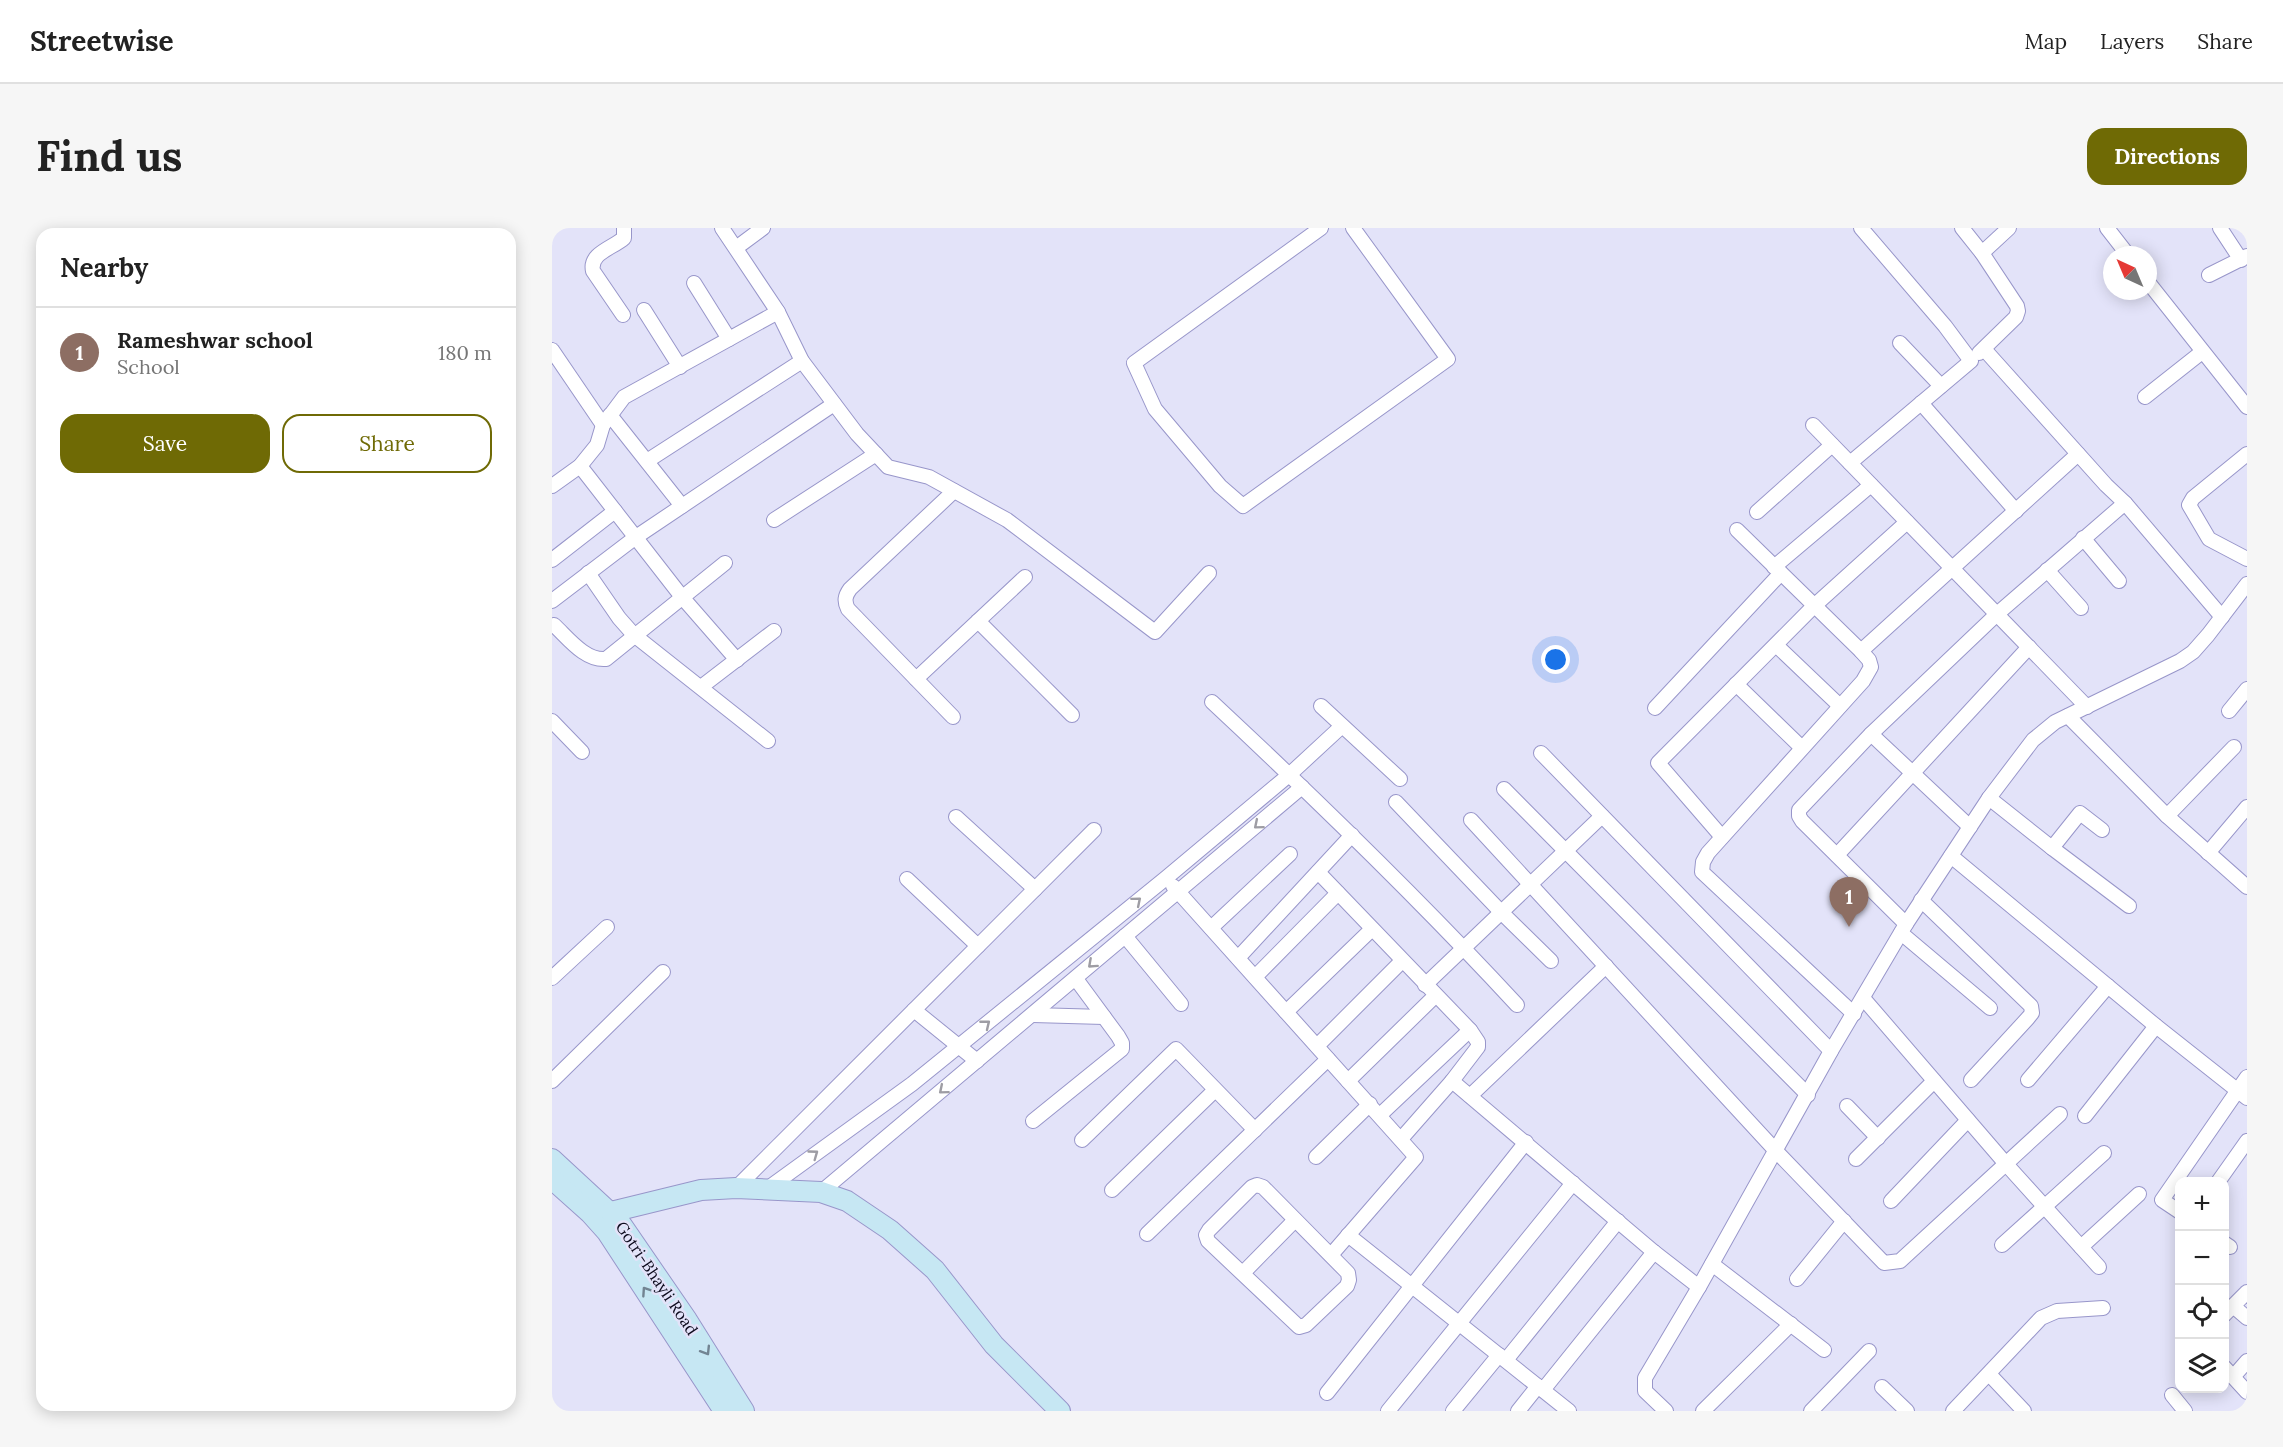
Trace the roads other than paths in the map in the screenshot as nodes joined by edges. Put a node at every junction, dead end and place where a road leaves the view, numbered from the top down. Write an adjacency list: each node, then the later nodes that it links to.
1 (624, 228): 20 (street)
2 (722, 228): 12 (street)
3 (763, 228): 12 (street)
4 (1321, 228): 5 (street)
5 (1353, 228)
6 (1861, 228): 27 (street)
7 (1962, 228): 13 (street)
8 (2009, 228): 13 (street)
9 (2107, 228): 11 (street)
10 (2220, 228): 14 (street)
11 (2121, 246)
12 (736, 248): 19 (street)
13 (1982, 253): 23 (street)
14 (2244, 258): 15 (street)
15 (2209, 275)
16 (694, 283): 21 (street)
17 (2157, 294): 24 (street)
18 (644, 310): 28 (street)
19 (778, 312): 21 (street); 26 (street)
20 (623, 315)
21 (729, 339): 28 (street)
22 (1900, 343): 29 (street)
23 (1984, 349): 27 (street); 38 (street)
24 (2202, 352): 30 (street); 33 (street)
25 (554, 357): 34 (street)
26 (802, 361): 32 (street); 40 (street)
27 (1971, 361): 29 (street)
28 (680, 367): 34 (street)
29 (1941, 386): 31 (street)
30 (2145, 397)
31 (1921, 403): 41 (street); 49 (street)
32 (834, 404): 37 (street); 47 (street)
33 (2247, 407)
34 (607, 420): 40 (street); 42 (street)
35 (1814, 425): 36 (street)
36 (1833, 445): 41 (street); 50 (street)
37 (876, 454): 45 (street); 51 (street)
38 (2078, 454): 46 (street); 49 (street)
39 (2247, 454): 56 (street)
40 (647, 461): 47 (street)
41 (1850, 463): 43 (street)
42 (580, 466): 44 (street); 48 (street)
43 (1871, 484): 52 (street); 60 (street)
44 (552, 486)
45 (954, 491): 63 (street); 81 (street)
46 (2125, 502): 55 (street); 72 (street)
47 (682, 506): 54 (street)
48 (615, 511): 54 (street); 57 (street)
49 (2016, 511): 59 (street)
50 (1757, 512)
51 (774, 520)
52 (1907, 522): 59 (street); 69 (street)
53 (1737, 530): 60 (street)
54 (636, 537): 62 (street); 67 (street)
55 (2083, 538): 61 (street); 65 (street)
56 (2247, 559)
57 (552, 560)
58 (725, 563): 67 (street)
59 (1953, 568): 71 (street); 79 (street)
60 (1777, 570): 69 (street); 89 (street)
61 (2047, 570): 70 (street); 71 (street)
62 (588, 573): 68 (street); 76 (street)
63 (1209, 573)
64 (1025, 578): 73 (street)
65 (2119, 581)
66 (2247, 584): 72 (street)
67 (682, 597): 76 (street); 80 (street)
68 (552, 601)
69 (1814, 606): 77 (street); 79 (street)
70 (2081, 608)
71 (1997, 614): 78 (street); 96 (street)
72 (2222, 617): 88 (street)
73 (978, 621): 81 (street); 91 (street)
74 (554, 625): 76 (street)
75 (774, 631): 80 (street)
76 (634, 635): 83 (street)
77 (1776, 645): 82 (street); 87 (street)
78 (2029, 647): 88 (street); 102 (street)
79 (1862, 651): 87 (street)
80 (737, 660): 83 (street)
81 (916, 678): 93 (street)
82 (1736, 684): 99 (street); 118 (street)
83 (701, 687): 97 (street)
84 (2247, 689): 90 (street)
85 (1212, 702): 103 (street)
86 (1321, 706): 95 (street)
87 (1840, 706): 99 (street)
88 (2087, 707): 92 (street)
89 (1655, 708)
90 (2229, 711)
91 (1072, 715)
92 (2068, 716): 107 (street); 111 (street)
93 (953, 717)
94 (552, 721): 100 (street)
95 (1342, 726): 103 (street); 104 (street)
96 (1870, 734): 102 (street); 123 (street)
97 (768, 741)
98 (2234, 747): 111 (street)
99 (1802, 748): 118 (street)
100 (582, 752)
101 (1541, 753): 110 (street)
102 (1912, 773): 114 (street); 123 (street)
103 (1289, 775): 105 (street); 126 (street)
104 (1400, 779)
105 (1302, 787): 117 (street); 131 (street, one-way to 131)
106 (1504, 789): 120 (street)
107 (1989, 798): 114 (street); 119 (street)
108 (1396, 802): 135 (street)
109 (2247, 807): 121 (street)
110 (1602, 816): 120 (street); 167 (street)
111 (2167, 816): 121 (street)
112 (956, 817): 130 (street)
113 (1471, 820): 128 (street)
114 (1970, 827): 124 (street)
115 (1094, 830): 130 (street)
116 (2102, 830): 119 (street)
117 (1352, 835): 125 (street); 142 (street)
118 (1722, 837): 160 (street)
119 (2052, 849): 134 (street)
120 (1565, 850): 128 (street); 179 (street)
121 (2208, 853): 129 (street)
122 (1290, 854): 137 (street)
123 (1837, 855): 138 (street)
124 (1951, 856): 133 (street); 152 (street)
125 (1318, 872): 132 (street); 143 (street)
126 (1166, 878): 131 (street); 165 (street, one-way to 126)
127 (907, 879): 141 (street)
128 (1530, 884): 135 (street); 146 (street)
129 (2247, 887)
130 (1035, 889): 141 (street)
131 (1179, 892): 137 (street); 140 (street)
132 (1338, 893): 139 (street); 148 (street)
133 (1921, 900): 138 (street); 171 (street)
134 (2129, 906)
135 (1501, 912): 142 (street); 145 (street)
136 (607, 927): 149 (street)
137 (1211, 928): 143 (street)
138 (1904, 928): 154 (street); 157 (street)
139 (1372, 929): 144 (street); 159 (street)
140 (1125, 936): 150 (street, one-way to 150); 155 (street)
141 (978, 946): 158 (street)
142 (1464, 947): 151 (street); 156 (street)
143 (1238, 958): 148 (street)
144 (1402, 961): 151 (street); 166 (street)
145 (1551, 961)
146 (1606, 966): 180 (street); 194 (street)
147 (663, 972): 173 (street)
148 (1255, 977): 159 (street)
149 (552, 978)
150 (1076, 979): 161 (street); 162 (street)
151 (1425, 985): 153 (street)
152 (2108, 986): 163 (street); 172 (street)
153 (1435, 996): 164 (street); 174 (street)
154 (1863, 998): 160 (street); 176 (street)
155 (1181, 1004)
156 (1517, 1005)
157 (1990, 1008)
158 (914, 1010): 165 (street); 205 (street)
159 (1286, 1012): 166 (street)
160 (1854, 1014): 167 (street)
161 (1033, 1015): 162 (street); 169 (street)
162 (1104, 1017): 186 (street)
163 (2156, 1026): 178 (street); 185 (street)
164 (1470, 1030): 175 (street); 184 (street)
165 (958, 1046): 169 (street); 206 (street, one-way to 165)
166 (1317, 1046): 168 (street)
167 (1831, 1051): 179 (street)
168 (1328, 1059): 174 (street); 188 (street)
169 (977, 1061): 208 (street, one-way to 208)
170 (2247, 1077): 178 (street)
171 (1971, 1080)
172 (2028, 1080)
173 (552, 1081)
174 (1348, 1081): 181 (street)
175 (1452, 1081): 180 (street); 190 (street)
176 (1934, 1081): 187 (street); 189 (street)
177 (1214, 1090): 188 (street); 191 (street); 207 (street)
178 (2242, 1094): 200 (street)
179 (1808, 1095): 194 (street)
180 (1470, 1096): 193 (street)
181 (1370, 1104): 184 (street); 196 (street)
182 (1847, 1106): 189 (street)
183 (2060, 1114): 199 (street)
184 (1380, 1115): 190 (street)
185 (2085, 1116)
186 (1033, 1120)
187 (1968, 1120): 199 (street); 210 (street)
188 (1255, 1130): 217 (street)
189 (1878, 1138): 198 (street)
190 (1401, 1139): 218 (street)
191 (1082, 1140)
192 (2247, 1141): 201 (street)
193 (1526, 1142): 203 (street); 227 (street)
194 (1776, 1150): 216 (street); 223 (street)
195 (2104, 1153): 211 (street)
196 (1316, 1157)
197 (552, 1159): 213 (street, Gotri-Bhayli Road)
198 (1856, 1159)
199 (2006, 1164): 211 (street); 216 (street)
200 (2179, 1177)
201 (2222, 1177)
202 (552, 1179): 246 (street, Gotri-Bhayli Road, one-way to 202)
203 (1573, 1183): 215 (street); 233 (street)
204 (2175, 1183): 212 (street)
205 (736, 1188): 206 (street); 213 (street)
206 (766, 1189): 208 (street)
207 (1112, 1190)
208 (821, 1192): 248 (street)
209 (2139, 1194): 220 (street)
210 (1891, 1201)
211 (2045, 1207): 219 (street); 220 (street)
212 (2175, 1209)
213 (611, 1212): 247 (street, Gotri-Bhayli Road, one-way to 247)
214 (1295, 1220): 222 (street); 225 (street); 225 (street)
215 (1618, 1221): 221 (street); 237 (street)
216 (1844, 1221): 226 (street)
217 (1148, 1234)
218 (1348, 1235): 222 (street); 227 (street)
219 (2002, 1245)
220 (2081, 1247): 224 (street)
221 (1654, 1252): 228 (street); 242 (street)
222 (1330, 1255): 225 (street)
223 (1712, 1264): 228 (street); 234 (street)
224 (2099, 1267)
225 (1243, 1273)
226 (1797, 1279)
227 (1413, 1286): 233 (street); 244 (street)
228 (1699, 1287): 253 (street)
229 (2247, 1292): 231 (street)
230 (2103, 1308): 240 (street)
231 (2229, 1310): 232 (street)
232 (2247, 1318)
233 (1459, 1323): 237 (street); 249 (street)
234 (1791, 1324): 235 (street); 254 (street)
235 (1824, 1350)
236 (1869, 1351): 255 (street)
237 (1503, 1358): 242 (street); 250 (street)
238 (2247, 1361): 239 (street)
239 (2229, 1372): 243 (street)
240 (1989, 1374): 257 (street); 258 (street)
241 (1882, 1387): 256 (street)
242 (1541, 1388): 251 (street); 252 (street)
243 (2247, 1392)
244 (1327, 1393)
245 (2172, 1395): 259 (street)
246 (724, 1411)
247 (744, 1411)
248 (1060, 1411)
249 (1388, 1411)
250 (1453, 1411)
251 (1518, 1411)
252 (1569, 1411)
253 (1666, 1411)
254 (1703, 1411)
255 (1811, 1411)
256 (1907, 1411)
257 (1953, 1411)
258 (2024, 1411)
259 (2185, 1411)

